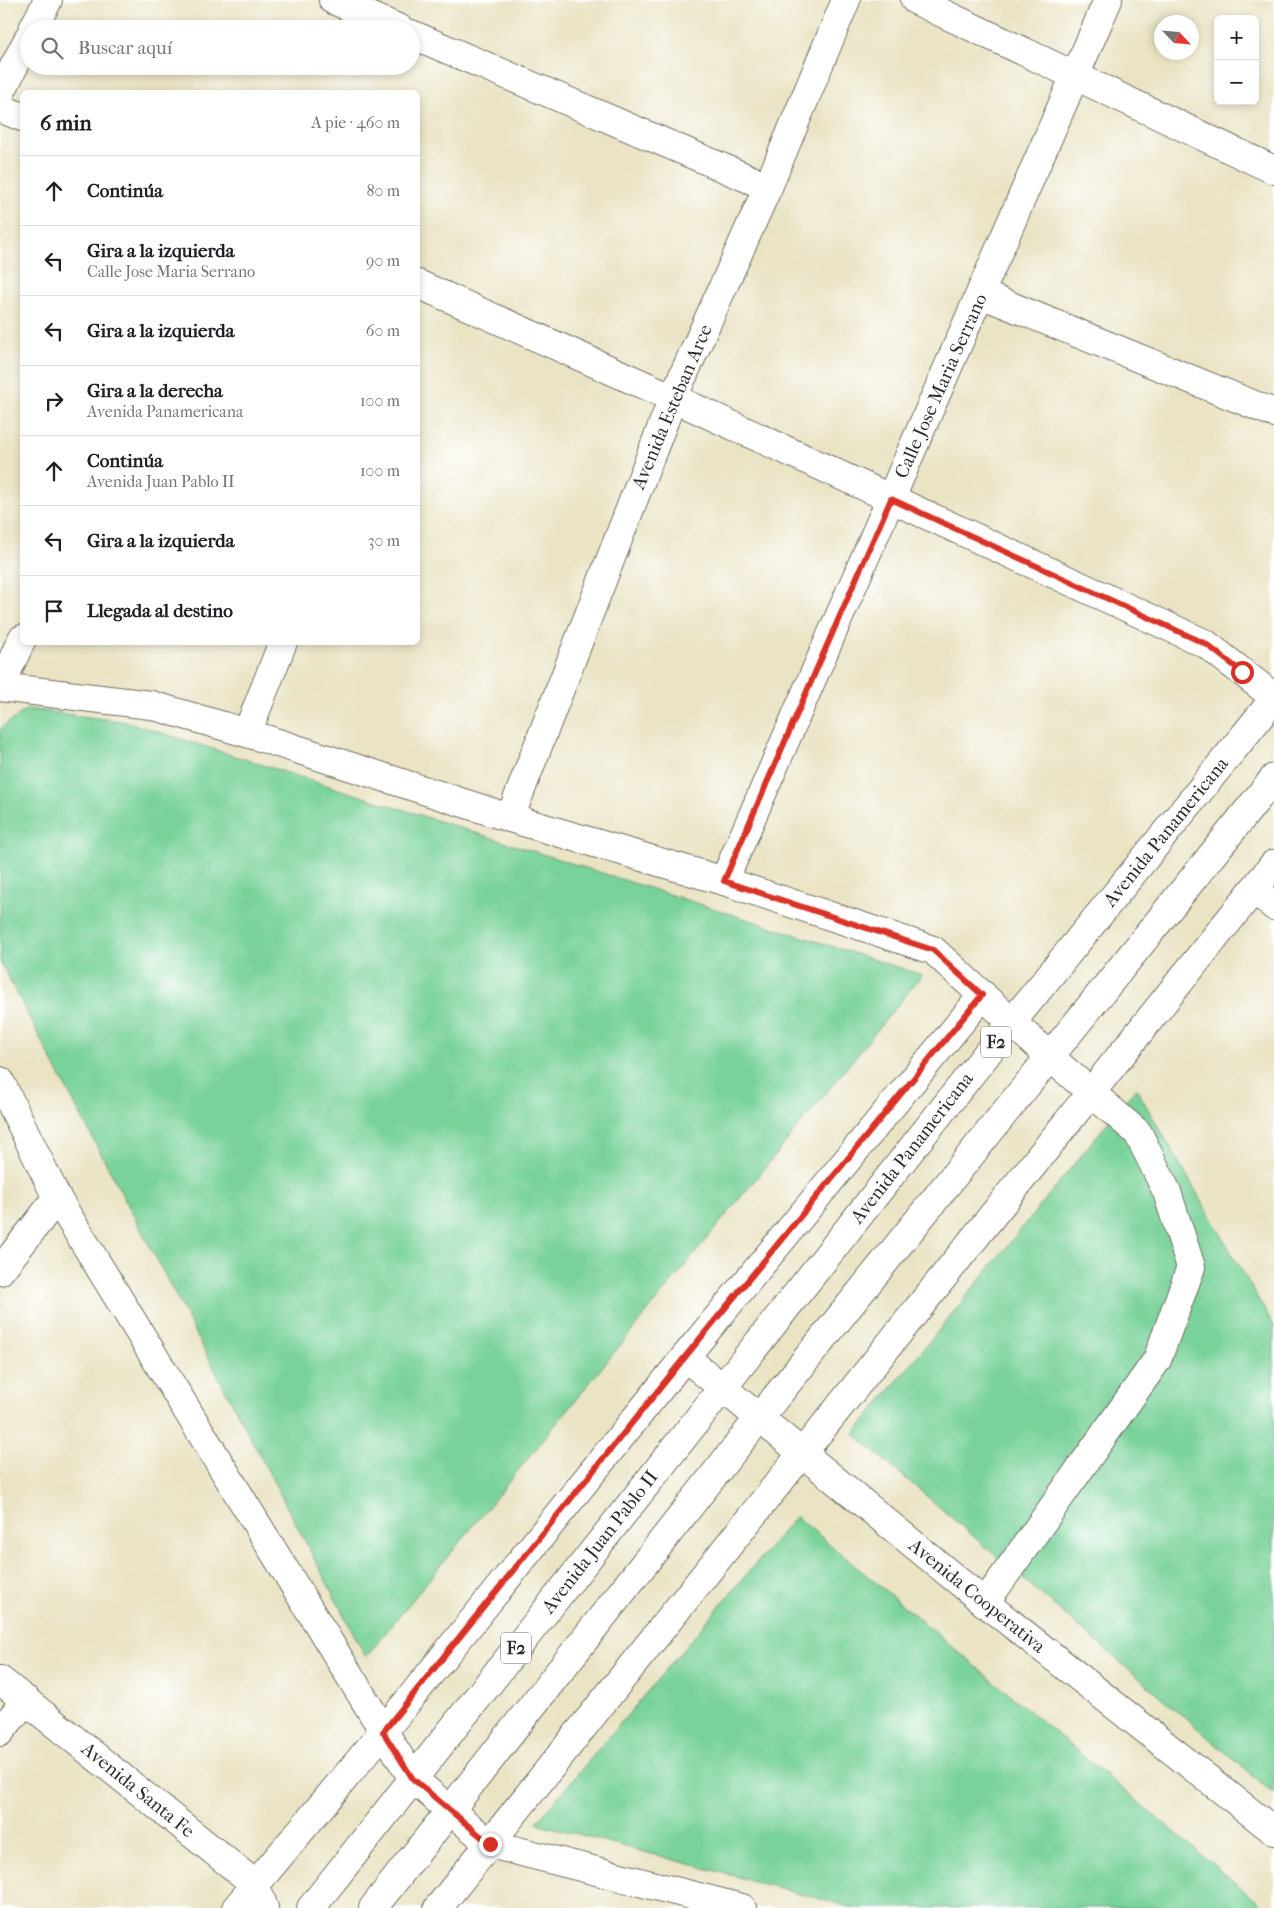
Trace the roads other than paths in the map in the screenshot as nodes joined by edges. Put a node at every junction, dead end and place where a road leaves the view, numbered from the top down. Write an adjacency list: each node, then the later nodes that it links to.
1 (48, 0): 6 (main road)
2 (333, 0): 7 (main road)
3 (846, 0): 15 (main road, Avenida Esteban Arce)
4 (915, 0): 10 (main road)
5 (1108, 0): 10 (main road, Calle Jose Maria Serrano)
6 (38, 20)
7 (379, 20)
8 (420, 38): 15 (main road)
9 (20, 55): 11 (main road)
10 (1075, 76): 14 (main road); 17 (main road, Calle Jose Maria Serrano)
11 (0, 94)
12 (0, 108): 13 (main road)
13 (20, 116)
14 (1274, 170)
15 (768, 187): 18 (main road, Avenida Esteban Arce)
16 (420, 290): 18 (main road)
17 (981, 294): 19 (main road); 20 (main road, Calle Jose Maria Serrano)
18 (673, 398): 20 (main road); 27 (main road, Avenida Esteban Arce)
19 (1274, 413)
20 (891, 499): 24 (main road); 29 (main road, Calle Jose Maria Serrano)
21 (20, 643): 23 (main road)
22 (282, 645): 25 (main road)
23 (0, 687): 25 (main road)
24 (1274, 698): 32 (main road, Avenida Panamericana / F2)
25 (247, 733): 27 (main road)
26 (1274, 778): 33 (main road, F2)
27 (510, 818): 29 (main road)
28 (1274, 864): 30 (main road)
29 (724, 881): 31 (main road)
30 (1264, 898): 35 (main road)
31 (982, 995): 32 (main road); 38 (main road)
32 (1012, 1022): 33 (main road); 39 (main road, Avenida Panamericana / F2)
33 (1050, 1057): 35 (main road); 40 (main road, F2)
34 (0, 1081): 36 (main road)
35 (1091, 1093): 41 (main road); 42 (main road)
36 (56, 1198): 37 (main road); 46 (main road)
37 (0, 1271)
38 (685, 1357): 39 (main road, Avenida Cooperativa); 46 (main road)
39 (722, 1388): 40 (main road, Avenida Cooperativa); 47 (main road, Avenida Juan Pablo II / F2)
40 (759, 1418): 41 (main road, Avenida Cooperativa); 48 (main road, F2)
41 (803, 1454): 42 (main road, Avenida Cooperativa); 50 (main road)
42 (985, 1603): 49 (main road, Avenida Cooperativa)
43 (0, 1680): 44 (main road, Avenida Santa Fe)
44 (26, 1700): 45 (main road); 51 (main road, Avenida Santa Fe)
45 (0, 1732)
46 (383, 1732): 47 (main road); 51 (main road)
47 (413, 1779): 48 (main road); 53 (main road, Avenida Juan Pablo II / F2)
48 (449, 1811): 50 (main road); 54 (main road, F2)
49 (1274, 1830)
50 (490, 1844): 55 (main road); 56 (main road)
51 (260, 1896): 52 (main road)
52 (236, 1908)
53 (311, 1908)
54 (372, 1908)
55 (438, 1908)
56 (742, 1908)

